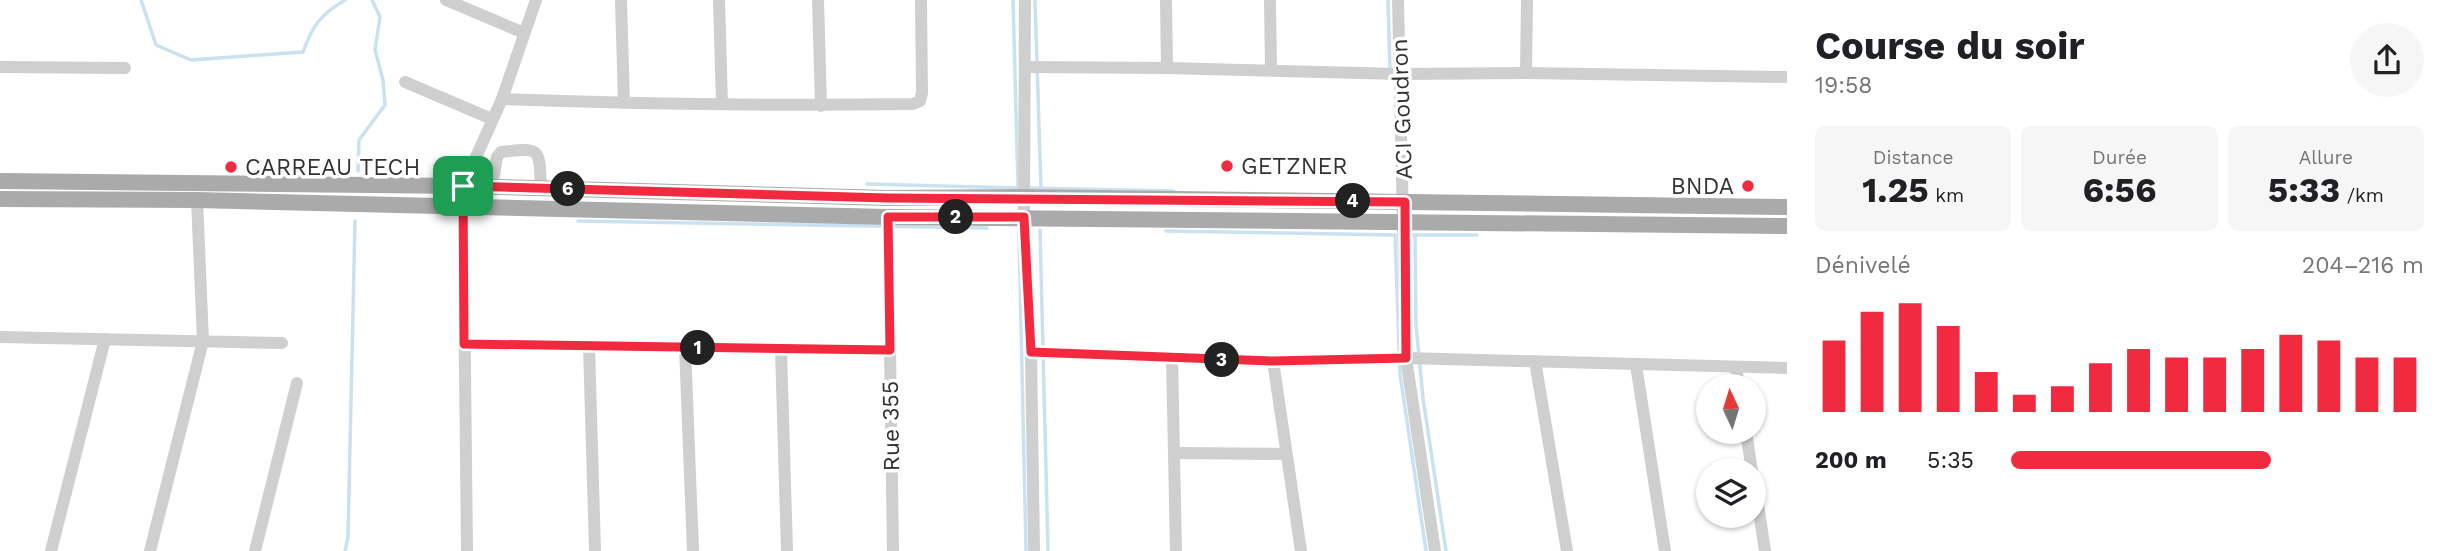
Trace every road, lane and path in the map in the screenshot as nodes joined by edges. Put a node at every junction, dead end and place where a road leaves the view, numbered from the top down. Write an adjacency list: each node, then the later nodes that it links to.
1 (446, 0): 12 (street)
2 (536, 0): 12 (street)
3 (621, 0): 23 (street)
4 (719, 0): 24 (street)
5 (818, 0): 25 (street)
6 (921, 0): 25 (street)
7 (1025, 0): 14 (street)
8 (1166, 0): 16 (street)
9 (1270, 0): 17 (street)
10 (1398, 0): 19 (street, ACI Goudron)
11 (1527, 0): 18 (street)
12 (524, 33): 22 (street)
13 (0, 67): 15 (street)
14 (1026, 67): 16 (street); 31 (street)
15 (125, 68)
16 (1167, 68): 17 (street)
17 (1271, 70): 19 (street)
18 (1526, 73): 19 (street); 20 (street)
19 (1401, 74): 34 (street, ACI Goudron)
20 (1787, 78)
21 (405, 82): 26 (street)
22 (502, 99): 23 (street); 26 (street)
23 (624, 103): 24 (street)
24 (722, 104): 25 (street)
25 (821, 106)
26 (492, 120): 28 (street)
27 (0, 181): 28 (main road)
28 (463, 186): 29 (main road); 36 (street)
29 (492, 187): 30 (main road); 30 (street)
30 (541, 188): 31 (main road)
31 (1024, 197): 34 (main road); 38 (street)
32 (0, 199): 33 (main road)
33 (197, 200): 36 (main road); 43 (street)
34 (1405, 202): 35 (main road); 39 (street, ACI Goudron)
35 (1787, 207)
36 (463, 208): 37 (main road); 45 (street)
37 (888, 217): 38 (main road); 49 (street, Rue 355)
38 (1024, 217): 39 (main road); 50 (street)
39 (1405, 223): 40 (main road); 52 (street, ACI Goudron)
40 (1787, 226)
41 (0, 337): 42 (street)
42 (105, 339): 43 (street); 63 (street)
43 (203, 341): 44 (street); 64 (street)
44 (282, 343)
45 (464, 344): 46 (street); 66 (street)
46 (589, 346): 47 (street); 67 (street)
47 (685, 347): 48 (street); 68 (street)
48 (781, 349): 49 (street); 69 (street)
49 (890, 350): 70 (street, Rue 355)
50 (1031, 352): 51 (street); 71 (street)
51 (1172, 358): 53 (street); 60 (street)
52 (1406, 358): 53 (street); 54 (street); 74 (street, ACI Goudron)
53 (1273, 361): 61 (street)
54 (1535, 361): 55 (street); 75 (street)
55 (1636, 365): 56 (street); 76 (street)
56 (1736, 368): 57 (street); 58 (street)
57 (1787, 368)
58 (1737, 374)
59 (297, 383): 65 (street)
60 (1174, 453): 61 (street); 72 (street)
61 (1286, 454): 73 (street)
62 (1762, 528): 77 (street)
63 (51, 551)
64 (150, 551)
65 (255, 551)
66 (467, 551)
67 (595, 551)
68 (693, 551)
69 (788, 551)
70 (893, 551)
71 (1034, 551)
72 (1176, 551)
73 (1301, 551)
74 (1435, 551)
75 (1567, 551)
76 (1665, 551)
77 (1765, 551)

